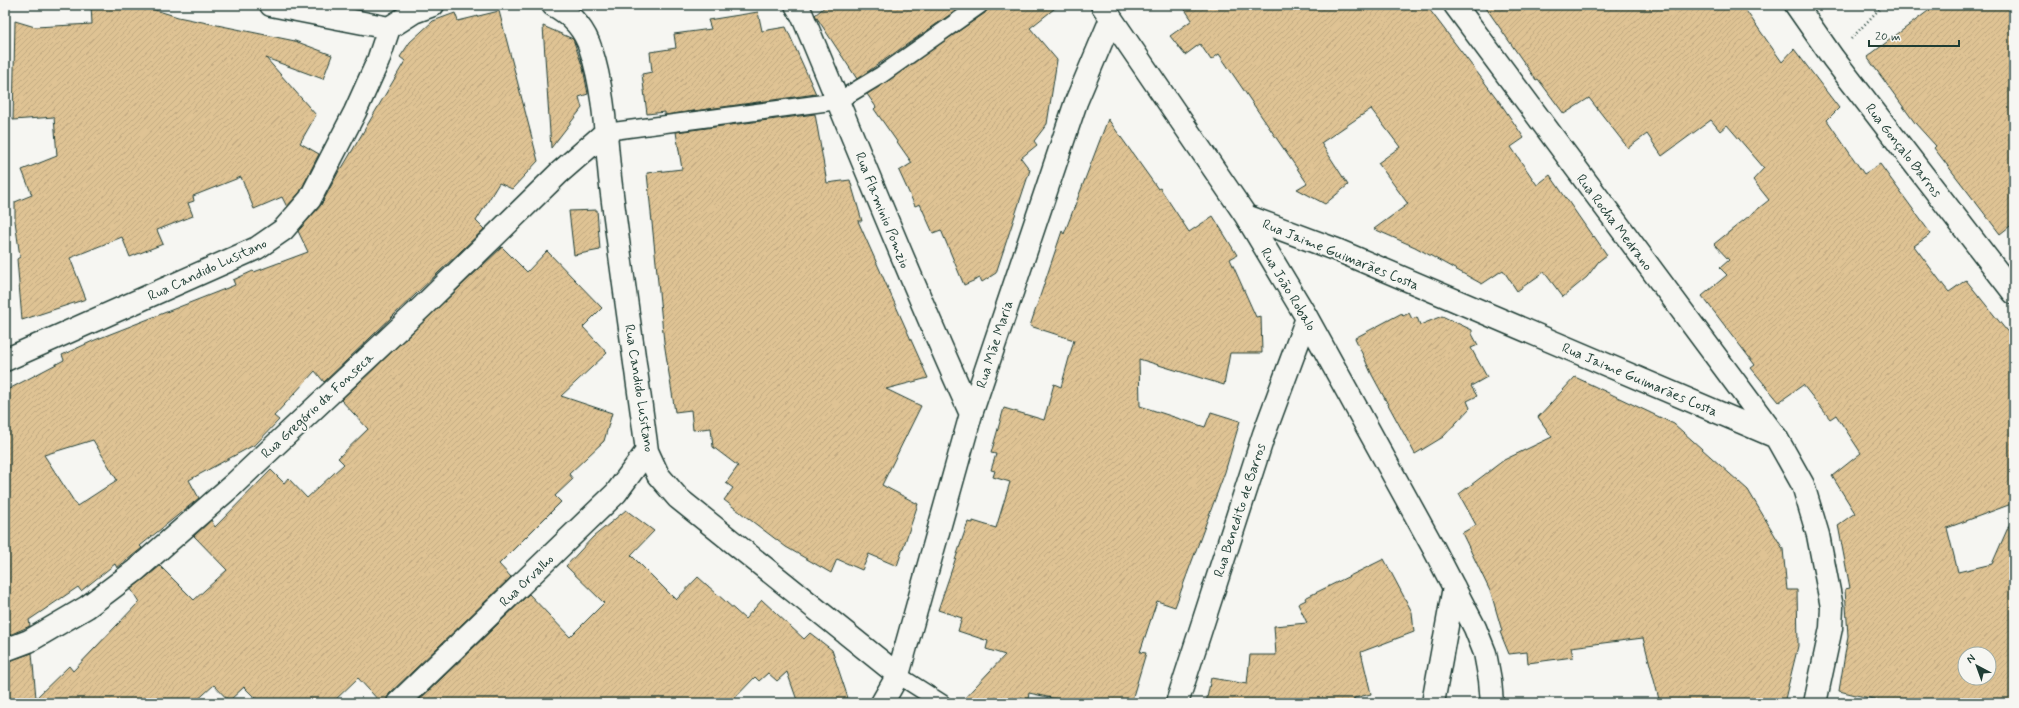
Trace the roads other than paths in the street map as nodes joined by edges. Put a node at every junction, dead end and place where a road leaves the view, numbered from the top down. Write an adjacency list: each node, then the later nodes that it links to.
1 (271, 5): 9 (street)
2 (433, 5): 9 (street)
3 (554, 5): 11 (street, Rua Candido Lusitano)
4 (796, 5): 10 (street, Rua Flaminio Pomzio)
5 (980, 5): 10 (lane)
6 (1455, 5): 17 (street, Rua Rocha Medrano)
7 (1796, 5): 13 (street, Rua Gonçalo Barros)
8 (1106, 12): 12 (street, Rua João Robalo); 16 (street, Rua Mãe Maria)
9 (389, 28): 15 (street, Rua Candido Lusitano)
10 (838, 101): 11 (lane); 16 (street, Rua Flaminio Pomzio)
11 (606, 132): 18 (street, Rua Candido Lusitano); 20 (street, Rua Gregório da Fonseca)
12 (1246, 216): 14 (street, Rua João Robalo); 17 (street, Rua Jaime Guimarães Costa)
13 (2014, 293)
14 (1307, 318): 19 (street, Rua João Robalo); 25 (street, Rua Benedito de Barros)
15 (5, 360)
16 (971, 414): 21 (street, Rua Mãe Maria)
17 (1776, 437): 28 (street)
18 (647, 451): 21 (street, Rua Candido Lusitano); 22 (street, Rua Orvalho)
19 (1454, 587): 26 (street); 27 (street, Rua João Robalo)
20 (5, 650)
21 (898, 675): 23 (street, Rua Mãe Maria); 24 (lane)
22 (398, 703)
23 (882, 703)
24 (942, 703)
25 (1177, 703)
26 (1433, 703)
27 (1492, 703)
28 (1814, 703)

